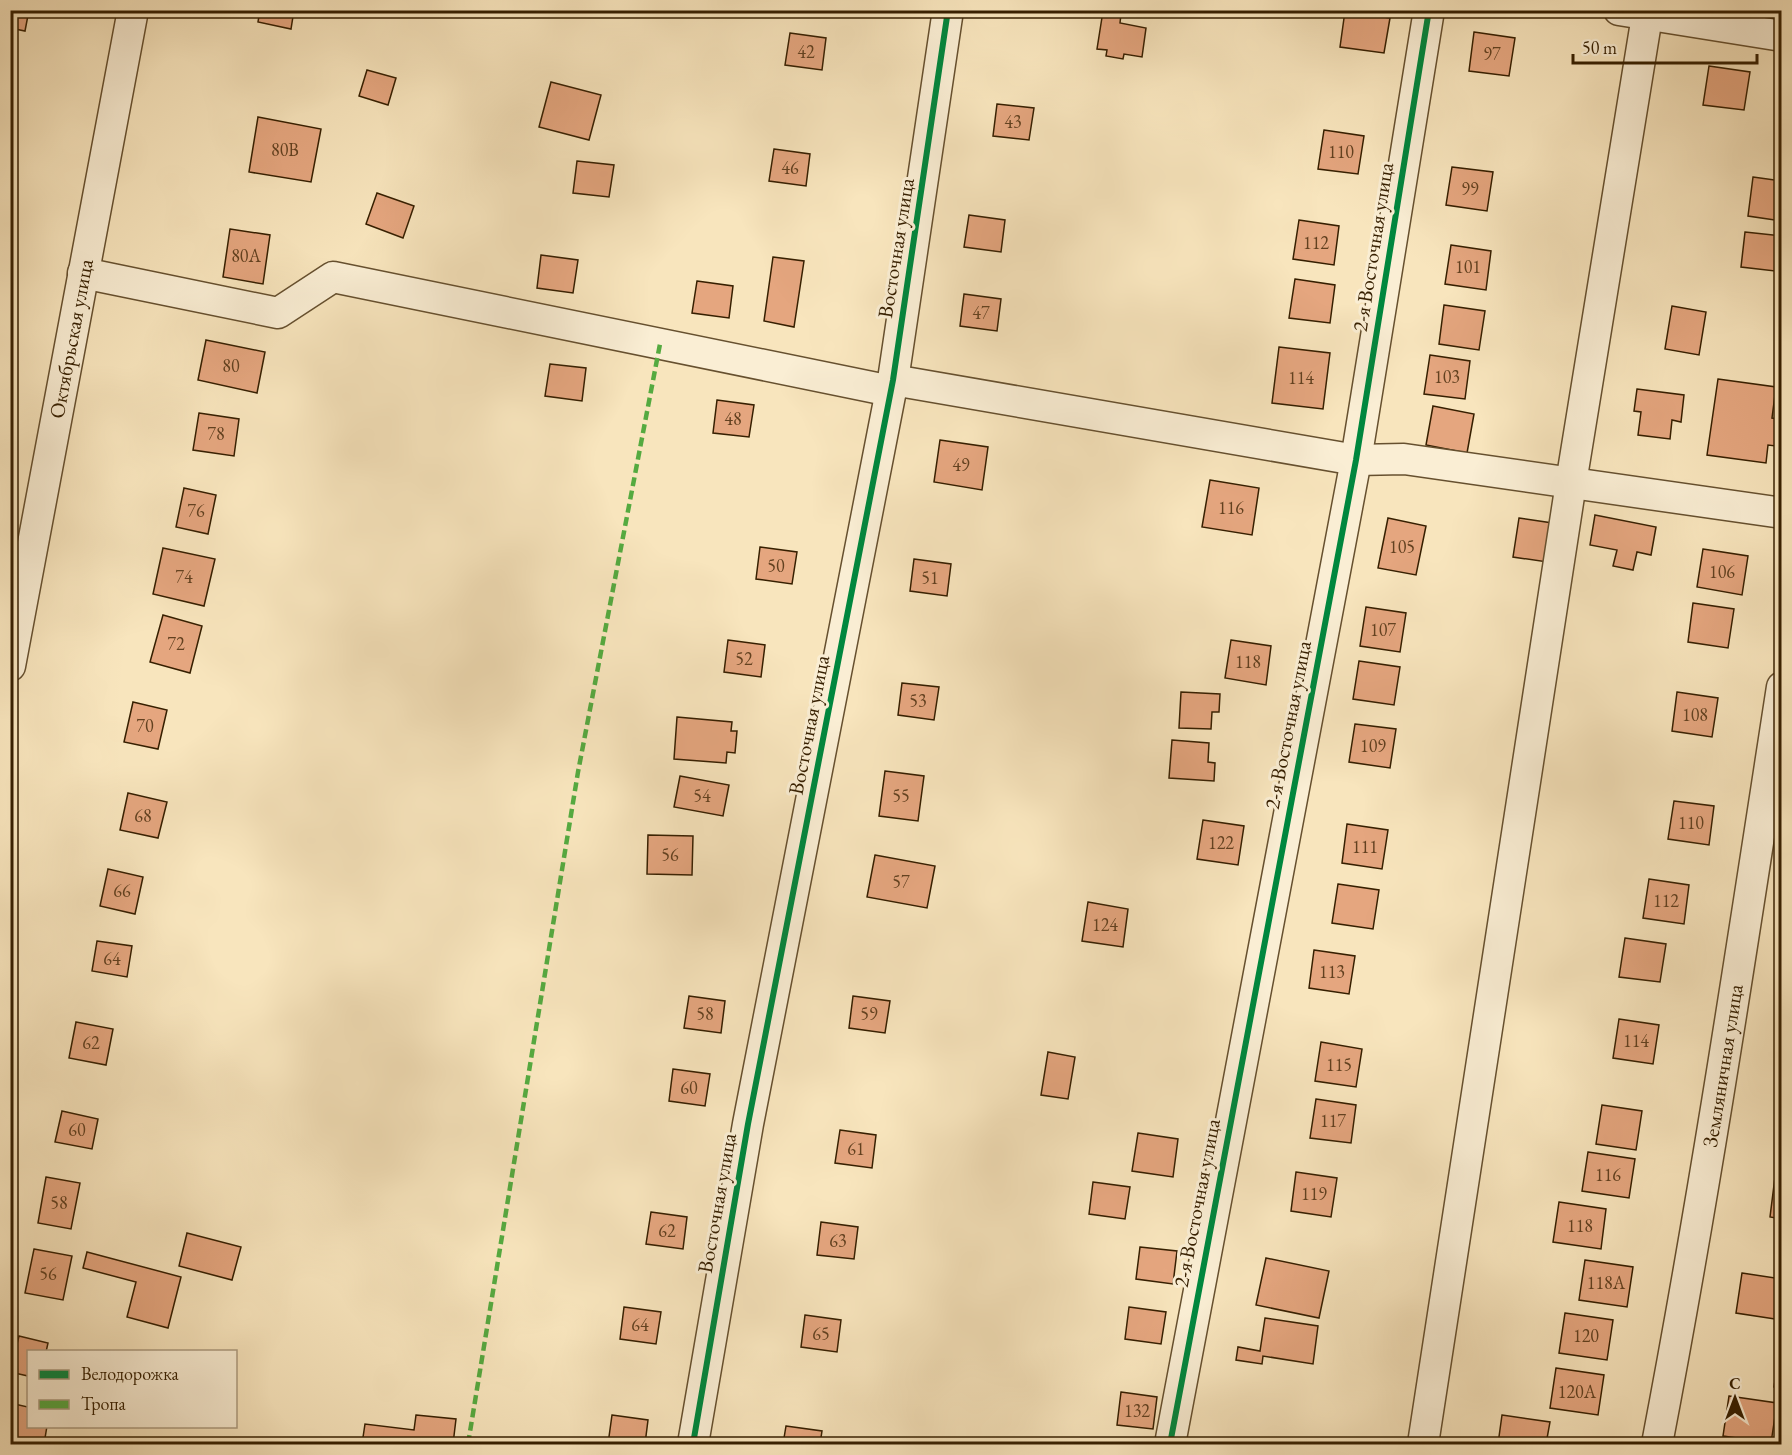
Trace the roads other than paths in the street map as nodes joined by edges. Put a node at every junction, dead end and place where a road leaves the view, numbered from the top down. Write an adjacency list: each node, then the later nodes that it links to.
1 (133, 10): 6 (street, Октябрьская улица)
2 (948, 10): 7 (street, Восточная улица)
3 (1429, 10): 8 (street, 2-я Восточная улица)
4 (1638, 12): 5 (street); 9 (street)
5 (1782, 36)
6 (83, 273): 7 (street); 11 (street, Октябрьская улица)
7 (892, 386): 8 (street); 13 (street, Восточная улица)
8 (1356, 460): 9 (street); 14 (street, 2-я Восточная улица)
9 (1571, 483): 10 (street); 15 (street)
10 (1782, 513)
11 (10, 666)
12 (1782, 687): 16 (street, Земляничная улица)
13 (693, 1444)
14 (1170, 1444)
15 (1423, 1444)
16 (1657, 1444)

